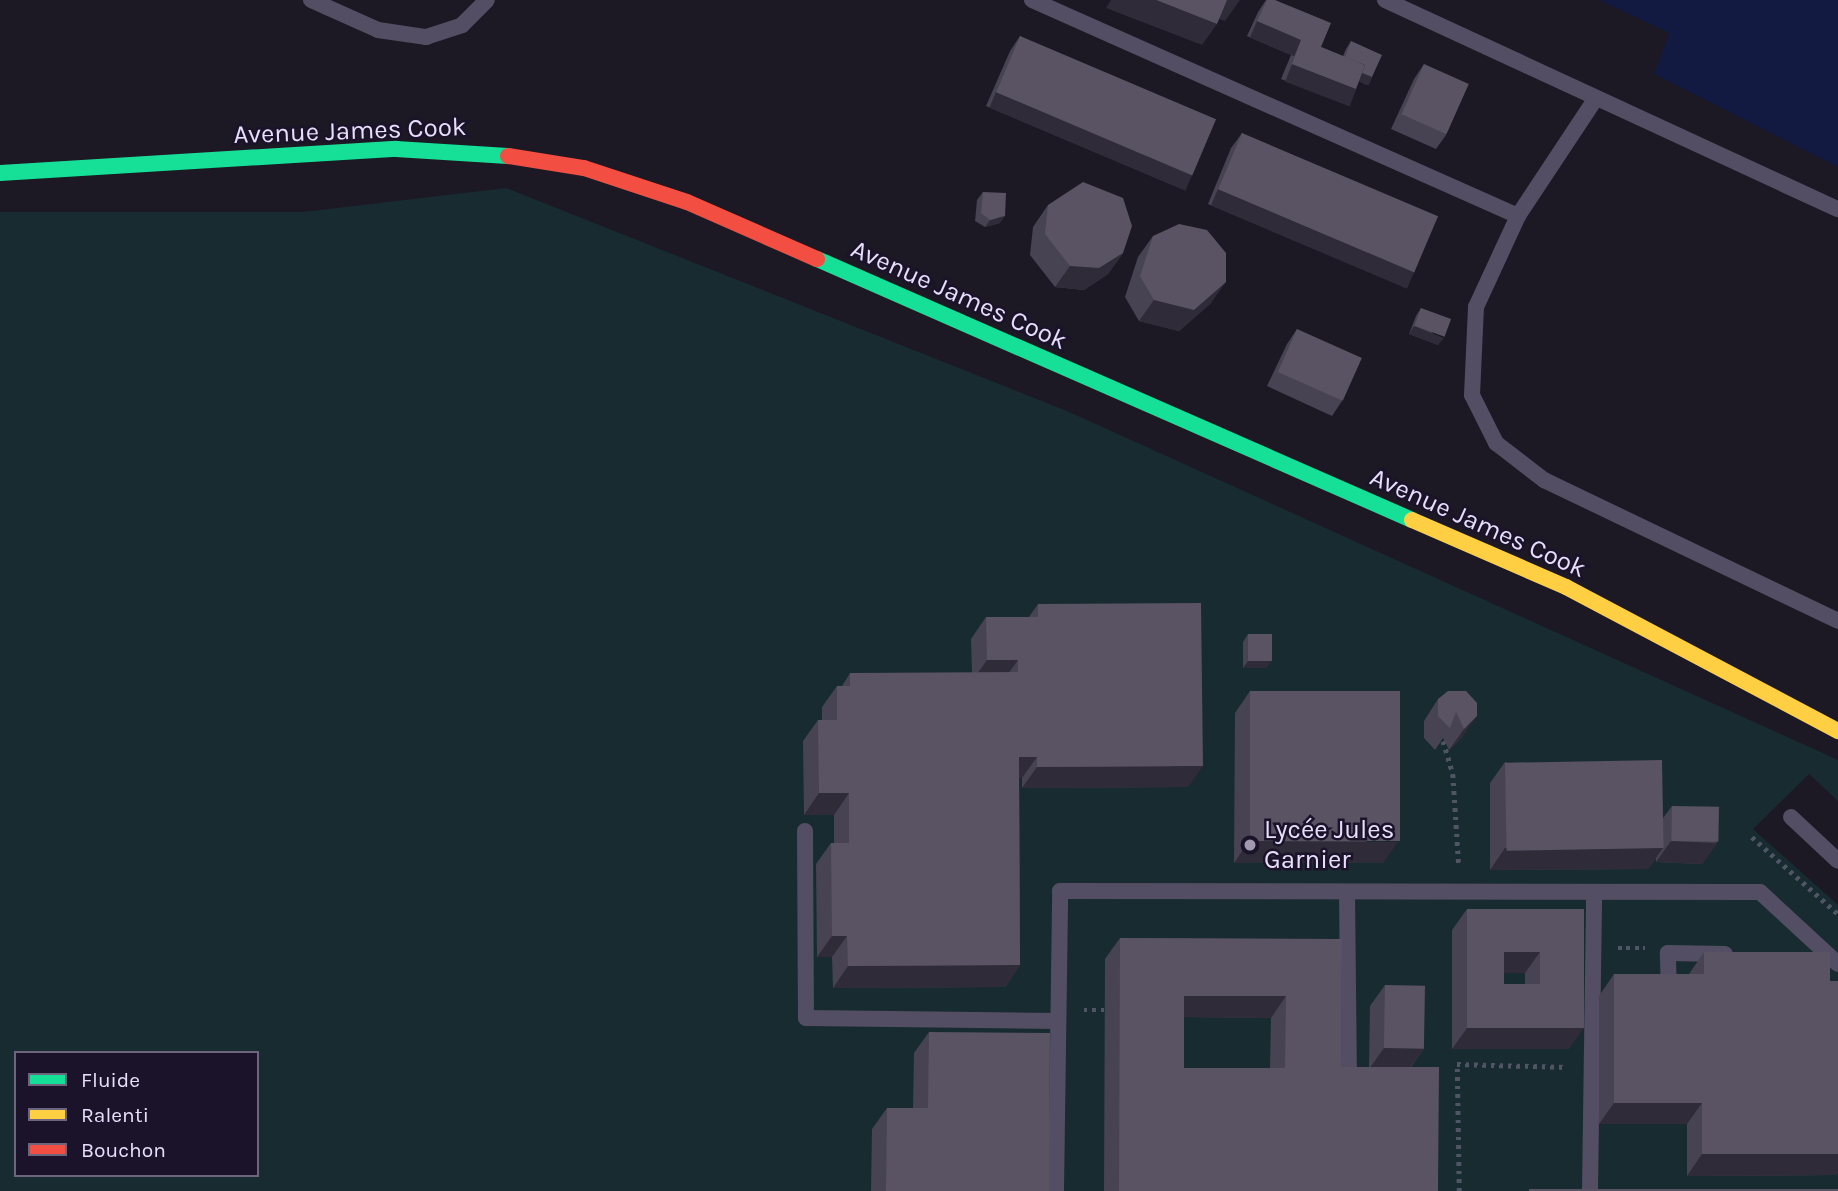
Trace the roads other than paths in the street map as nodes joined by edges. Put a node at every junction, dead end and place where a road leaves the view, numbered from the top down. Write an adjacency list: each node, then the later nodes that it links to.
1 (311, 0): 2 (lane)
2 (487, 0)
3 (1032, 0): 8 (lane)
4 (1385, 0): 5 (lane)
5 (1596, 98): 7 (lane); 8 (lane)
6 (0, 173): 10 (main road, Avenue James Cook)
7 (1838, 209)
8 (1518, 216): 9 (lane)
9 (1838, 621)
10 (1838, 731)
11 (1791, 817): 13 (lane)
12 (805, 831): 20 (lane)
13 (1838, 861)
14 (1347, 892): 15 (lane); 20 (lane); 21 (lane)
15 (1594, 892): 18 (lane); 22 (lane)
16 (1748, 954): 19 (lane)
17 (1802, 955): 18 (lane)
18 (1833, 960)
19 (1670, 989)
20 (1058, 1021): 23 (lane)
21 (1349, 1077)
22 (1590, 1190)
23 (1055, 1191)

